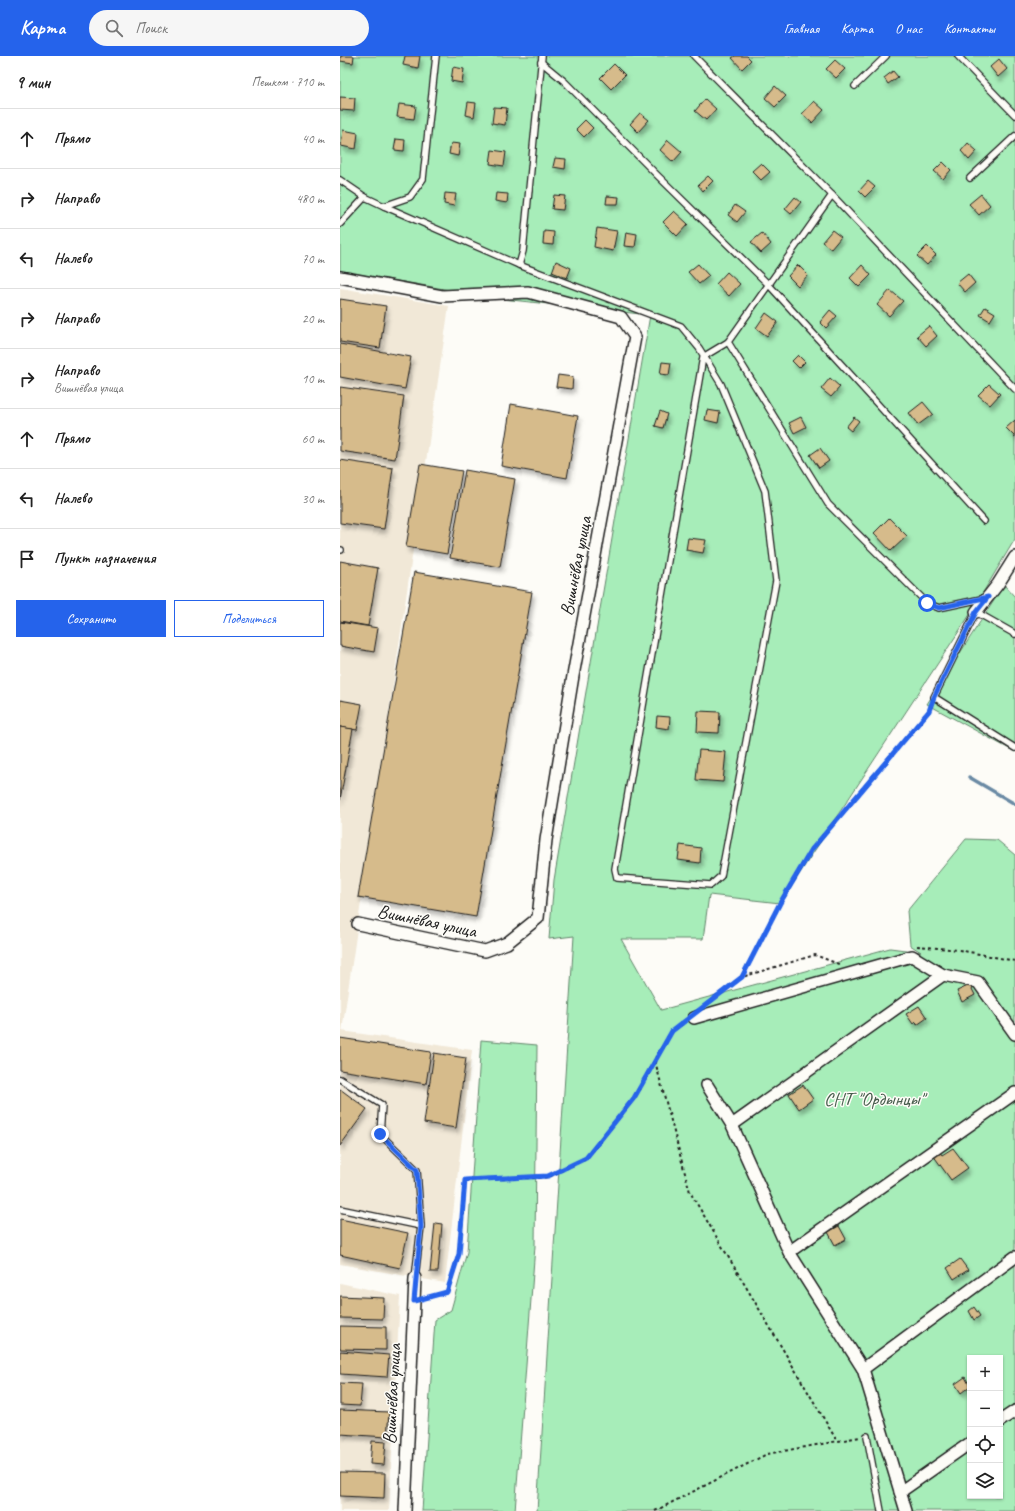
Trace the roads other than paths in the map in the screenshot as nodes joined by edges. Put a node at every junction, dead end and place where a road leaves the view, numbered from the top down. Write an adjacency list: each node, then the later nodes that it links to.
1 (436, 56): 13 (lane)
2 (694, 56): 11 (lane)
3 (886, 56): 6 (lane)
4 (958, 56): 7 (lane)
5 (542, 59): 15 (lane); 17 (lane)
6 (855, 86)
7 (1015, 115)
8 (1015, 136): 9 (lane)
9 (970, 178)
10 (340, 180): 12 (lane)
11 (832, 195): 17 (lane); 20 (lane)
12 (365, 197): 13 (lane); 14 (lane)
13 (384, 206): 15 (lane)
14 (340, 224)
15 (519, 266): 19 (lane)
16 (340, 277): 27 (street, Вишнёвая улица)
17 (769, 285): 18 (lane); 21 (lane)
18 (728, 342): 19 (lane); 23 (lane)
19 (704, 357): 19 (lane)
20 (1015, 389)
21 (984, 521)
22 (1015, 557): 23 (street)
23 (988, 597): 24 (street)
24 (976, 612): 25 (lane); 26 (lane)
25 (1015, 634)
26 (1015, 748)
27 (358, 924)
28 (943, 975): 29 (street); 30 (street); 34 (street)
29 (692, 1018)
30 (1015, 1034)
31 (340, 1078): 36 (lane)
32 (707, 1085): 34 (street)
33 (1015, 1093): 37 (street)
34 (732, 1125): 37 (street)
35 (340, 1209): 36 (lane)
36 (421, 1226): 39 (lane)
37 (789, 1252): 40 (street)
38 (1015, 1257): 40 (street)
39 (415, 1278): 46 (street, Вишнёвая улица)
40 (863, 1369): 45 (street)
41 (1015, 1411): 42 (street)
42 (1003, 1419)
43 (867, 1436): 47 (lane)
44 (967, 1444): 45 (street)
45 (900, 1492): 48 (street)
46 (405, 1511)
47 (881, 1511)
48 (906, 1511)

